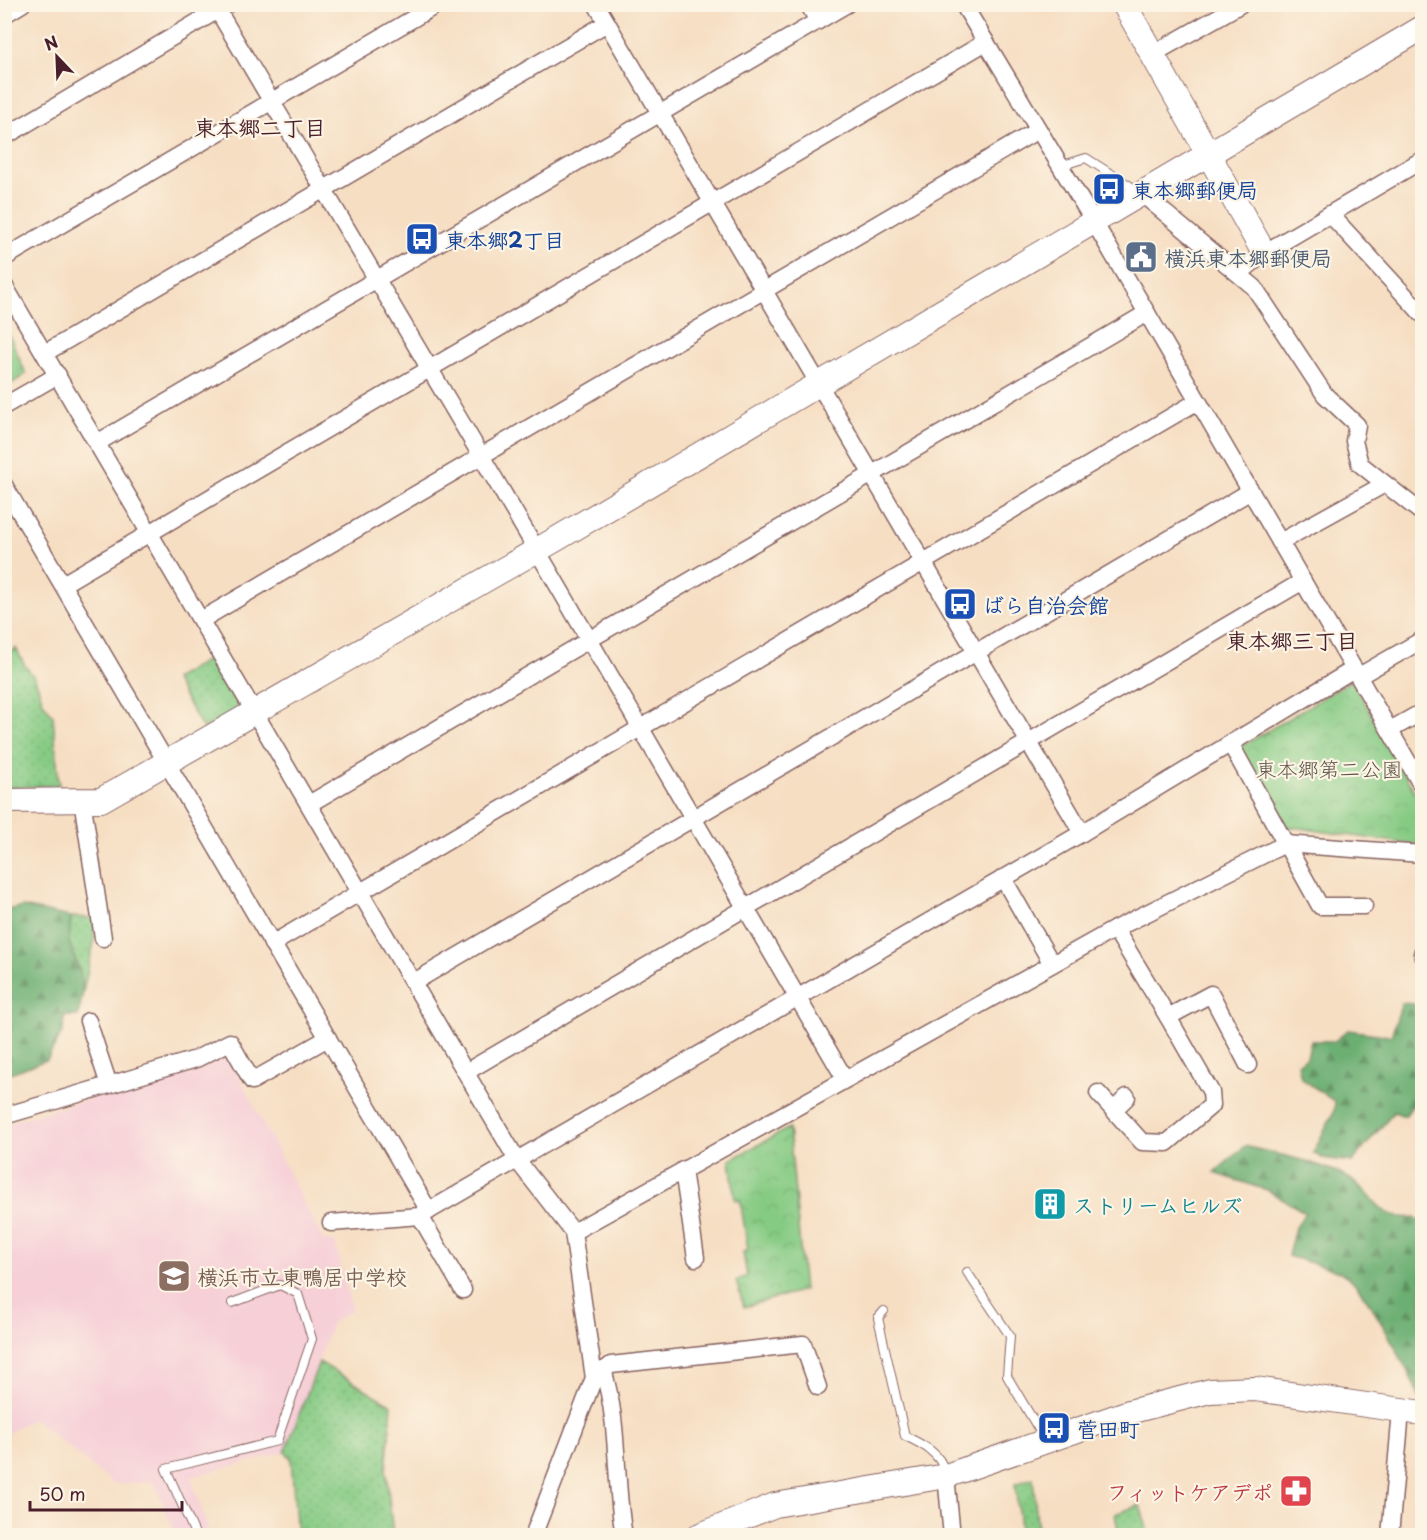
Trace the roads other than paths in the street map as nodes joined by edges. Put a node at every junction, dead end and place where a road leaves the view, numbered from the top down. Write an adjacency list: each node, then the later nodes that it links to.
1 (22, 4): 10 (street)
2 (438, 4): 16 (street)
3 (596, 4): 12 (street)
4 (808, 4): 11 (street)
5 (847, 4): 11 (street)
6 (963, 4): 14 (street)
7 (1124, 4): 15 (street)
8 (1241, 4): 15 (street)
9 (220, 6): 16 (street); 19 (street)
10 (4, 15)
11 (818, 21): 17 (street)
12 (607, 23): 17 (street); 23 (street)
13 (1422, 28): 20 (street)
14 (986, 42): 18 (street); 25 (street)
15 (1153, 54): 20 (street)
16 (273, 102): 23 (street); 29 (street)
17 (660, 113): 25 (street); 31 (street)
18 (1038, 130): 22 (street); 33 (street)
19 (4, 137)
20 (1209, 153): 24 (street); 28 (street)
21 (1422, 160): 26 (street)
22 (1060, 167): 24 (lane); 27 (street)
23 (324, 189): 31 (street); 36 (street)
24 (1141, 193): 27 (street); 30 (street)
25 (712, 203): 33 (street); 37 (street)
26 (1330, 214): 28 (street); 35 (street)
27 (1094, 222): 34 (street); 39 (street)
28 (1264, 253): 30 (street)
29 (4, 258)
30 (1240, 273): 45 (street)
31 (376, 279): 37 (street); 42 (street)
32 (4, 285): 36 (street)
33 (764, 291): 39 (street); 43 (street)
34 (1147, 313): 40 (street); 44 (street)
35 (1422, 314)
36 (45, 353): 38 (street)
37 (430, 369): 43 (street); 49 (street)
38 (58, 375): 41 (street); 42 (street)
39 (818, 384): 44 (street); 51 (street)
40 (1198, 401): 47 (street); 52 (street)
41 (4, 406)
42 (97, 443): 49 (street)
43 (481, 457): 51 (street); 55 (street)
44 (872, 475): 52 (street); 57 (street)
45 (1383, 484): 48 (street); 50 (street)
46 (4, 485): 54 (street)
47 (1251, 491): 50 (street); 58 (street)
48 (1422, 513)
49 (150, 533): 54 (street); 55 (street)
50 (1280, 542): 53 (street)
51 (536, 550): 57 (street); 60 (street)
52 (923, 562): 58 (street); 62 (street)
53 (1303, 581): 59 (street); 64 (street)
54 (63, 584): 66 (street)
55 (201, 620): 60 (street)
56 (1422, 640): 59 (street)
57 (589, 642): 62 (street); 70 (street)
58 (976, 652): 64 (street); 71 (street)
59 (1357, 673): 63 (street); 65 (street)
60 (254, 712): 66 (street); 70 (street)
61 (1422, 712): 63 (street)
62 (639, 728): 71 (street); 76 (street)
63 (1390, 730): 67 (street)
64 (1029, 742): 72 (street); 78 (street)
65 (1230, 743): 72 (street); 73 (street)
66 (167, 763): 68 (street); 81 (street)
67 (1422, 786)
68 (82, 799): 69 (street); 80 (street)
69 (4, 801)
70 (309, 804): 76 (street)
71 (694, 818): 78 (street); 83 (street)
72 (1082, 833): 75 (street)
73 (1284, 844): 74 (street); 77 (street); 79 (street)
74 (1422, 854)
75 (1003, 878): 82 (street); 84 (street)
76 (360, 892): 81 (street); 83 (street)
77 (1364, 906)
78 (746, 908): 84 (street); 89 (street)
79 (1115, 929): 82 (street); 85 (street)
80 (103, 938)
81 (272, 944): 87 (street)
82 (1052, 964): 90 (street)
83 (414, 982): 89 (street)
84 (797, 997): 90 (street); 96 (street)
85 (1168, 1017): 88 (street); 94 (street)
86 (88, 1021): 91 (street)
87 (328, 1038): 91 (street); 98 (street)
88 (1248, 1065)
89 (466, 1072): 96 (street)
90 (845, 1079): 97 (street)
91 (109, 1085): 95 (street)
92 (1098, 1092): 94 (street)
93 (1127, 1097): 94 (street)
94 (1114, 1110)
95 (4, 1116)
96 (517, 1160): 98 (street); 100 (street)
97 (683, 1170): 100 (street); 101 (street)
98 (425, 1214): 99 (street); 103 (street)
99 (331, 1223)
100 (573, 1232): 106 (street)
101 (696, 1258)
102 (967, 1272): 109 (lane)
103 (463, 1290)
104 (232, 1303): 111 (lane)
105 (884, 1311): 110 (lane)
106 (598, 1374): 107 (street); 112 (street); 113 (street)
107 (818, 1388)
108 (1412, 1412): 109 (street); 116 (street)
109 (1045, 1441): 110 (street)
110 (946, 1476): 114 (street); 115 (street)
111 (196, 1536)
112 (533, 1536)
113 (624, 1536)
114 (698, 1536)
115 (952, 1536)
116 (1390, 1536)

